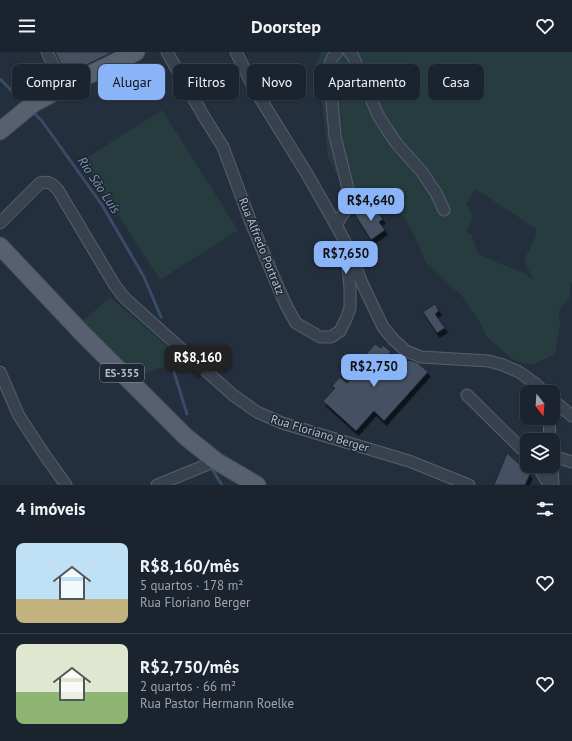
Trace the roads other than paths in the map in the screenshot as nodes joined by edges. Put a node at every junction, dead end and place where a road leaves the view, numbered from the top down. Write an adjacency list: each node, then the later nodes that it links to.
1 (47, 52): 7 (street)
2 (136, 52): 8 (main road)
3 (167, 52): 15 (street, Rua Alfredo Portratz)
4 (236, 52): 13 (street)
5 (337, 52): 13 (street)
6 (348, 52): 11 (street)
7 (53, 64)
8 (90, 74)
9 (40, 100): 10 (main road)
10 (0, 131)
11 (444, 210)
12 (0, 223): 30 (street, Rua Floriano Berger)
13 (336, 225): 15 (street)
14 (0, 246): 23 (main road, ES-355)
15 (349, 249): 17 (street)
16 (0, 372): 27 (street)
17 (537, 385)
18 (466, 395): 21 (street)
19 (560, 406): 20 (street)
20 (572, 416)
21 (520, 447)
22 (560, 458): 24 (street)
23 (216, 461): 28 (street); 29 (main road, ES-355)
24 (572, 462)
25 (542, 473): 31 (street)
26 (553, 473): 32 (street)
27 (66, 485)
28 (157, 485)
29 (257, 485)
30 (469, 485)
31 (549, 485)
32 (554, 485)

